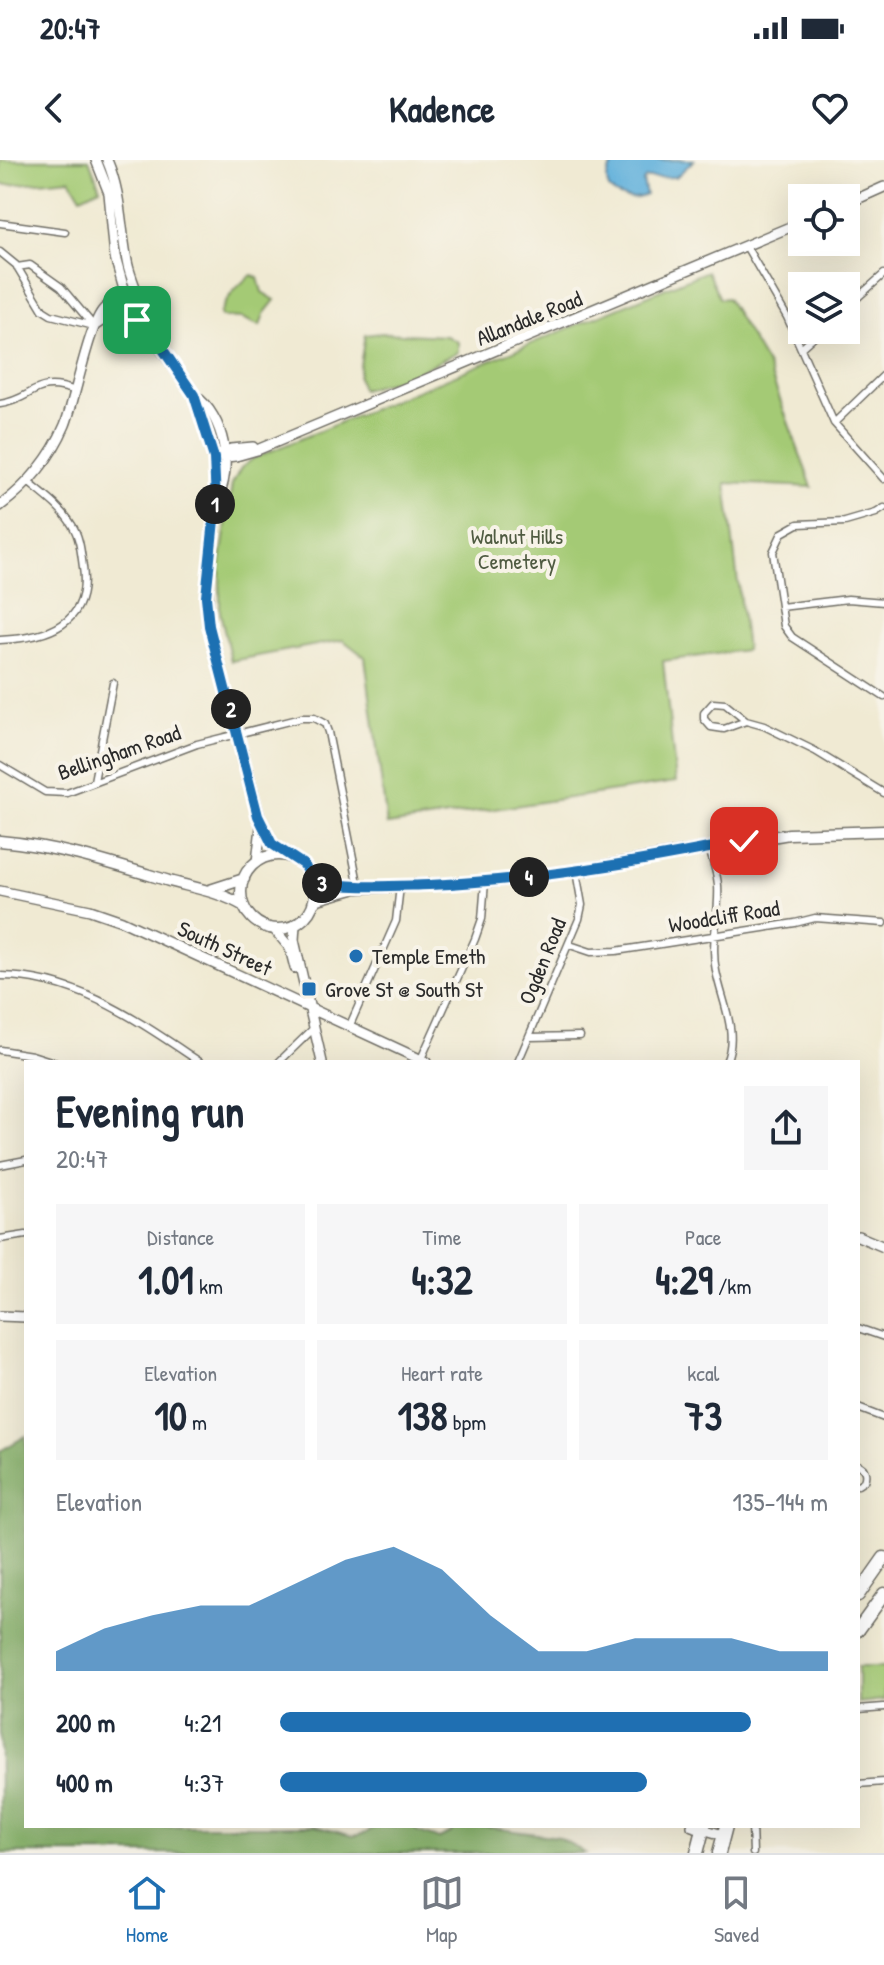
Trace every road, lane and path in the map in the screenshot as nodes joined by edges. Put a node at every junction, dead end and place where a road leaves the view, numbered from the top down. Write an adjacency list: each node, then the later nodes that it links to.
1 (96, 160): 13 (main road)
2 (107, 160): 13 (main road)
3 (884, 187): 4 (main road)
4 (860, 198)
5 (0, 223): 7 (street)
6 (788, 228): 8 (main road, Allandale Road)
7 (65, 232)
8 (746, 246): 16 (street); 22 (main road, Allandale Road)
9 (0, 252): 10 (street)
10 (17, 267): 14 (street); 14 (street)
11 (884, 274): 12 (street)
12 (860, 295)
13 (131, 296): 14 (main road); 19 (main road)
14 (94, 326): 18 (main road)
15 (805, 344): 16 (street)
16 (802, 347): 21 (street)
17 (884, 375): 21 (street)
18 (76, 391): 20 (street); 25 (main road)
19 (194, 395): 22 (main road); 23 (main road)
20 (0, 404)
21 (834, 423): 24 (street)
22 (225, 455): 23 (main road, Allandale Road); 26 (main road)
23 (214, 458): 26 (main road)
24 (884, 479)
25 (28, 482): 27 (main road); 31 (street)
26 (216, 501): 35 (main road)
27 (0, 506)
28 (884, 508): 30 (street)
29 (884, 602): 30 (street)
30 (781, 607): 33 (street)
31 (0, 640)
32 (113, 683): 37 (street)
33 (884, 697)
34 (746, 721): 34 (street); 38 (street)
35 (237, 735): 37 (street, Bellingham Road); 39 (main road); 50 (street, Bellingham Road)
36 (0, 765): 37 (street, Bellingham Road)
37 (94, 781)
38 (884, 793)
39 (261, 823): 43 (main road); 44 (main road)
40 (883, 827): 42 (main road)
41 (0, 841): 51 (main road)
42 (709, 848): 45 (main road); 58 (street)
43 (296, 859): 44 (main road); 47 (main road)
44 (257, 862): 46 (main road)
45 (576, 871): 48 (main road); 59 (street, Ogden Road)
46 (244, 879): 51 (main road); 54 (main road)
47 (314, 881): 50 (main road); 53 (main road)
48 (485, 882): 49 (main road); 72 (street)
49 (400, 886): 50 (main road); 62 (street)
50 (359, 888): 53 (main road)
51 (210, 890): 54 (main road)
52 (0, 891): 61 (main road, South Street)
53 (314, 903): 56 (main road)
54 (244, 906): 57 (main road)
55 (884, 923): 58 (street, Woodcliff Road)
56 (295, 925): 57 (main road); 61 (main road)
57 (274, 929): 61 (main road)
58 (713, 935): 59 (street, Woodcliff Road); 74 (street)
59 (570, 945): 65 (street, Ogden Road)
60 (0, 976): 68 (street)
61 (307, 1002): 62 (main road, South Street); 63 (main road)
62 (350, 1025): 71 (main road, South Street)
63 (314, 1028): 69 (street); 70 (main road)
64 (580, 1036): 65 (street)
65 (529, 1037): 73 (street, Ogden Road)
66 (0, 1050): 67 (street)
67 (48, 1060)
68 (197, 1060)
69 (281, 1060)
70 (322, 1060)
71 (422, 1060)
72 (424, 1060)
73 (519, 1060)
74 (727, 1060)
75 (24, 1160): 76 (street)
76 (0, 1165)
77 (24, 1235): 79 (street)
78 (860, 1237): 80 (main road)
79 (0, 1239)
80 (884, 1247)
81 (0, 1316): 82 (main road)
82 (24, 1317)
83 (860, 1329): 84 (street)
84 (884, 1337)
85 (860, 1409): 86 (street)
86 (884, 1418)
87 (860, 1466): 88 (street)
88 (860, 1484)
89 (884, 1558): 90 (highway)
90 (860, 1592)
91 (884, 1594): 92 (highway)
92 (860, 1627)
93 (884, 1707): 94 (street)
94 (860, 1709)
95 (884, 1782): 96 (street)
96 (860, 1784)
97 (700, 1828): 100 (highway)
98 (752, 1828): 102 (street)
99 (725, 1830): 101 (highway)
100 (697, 1853)
101 (719, 1853)
102 (753, 1853)

